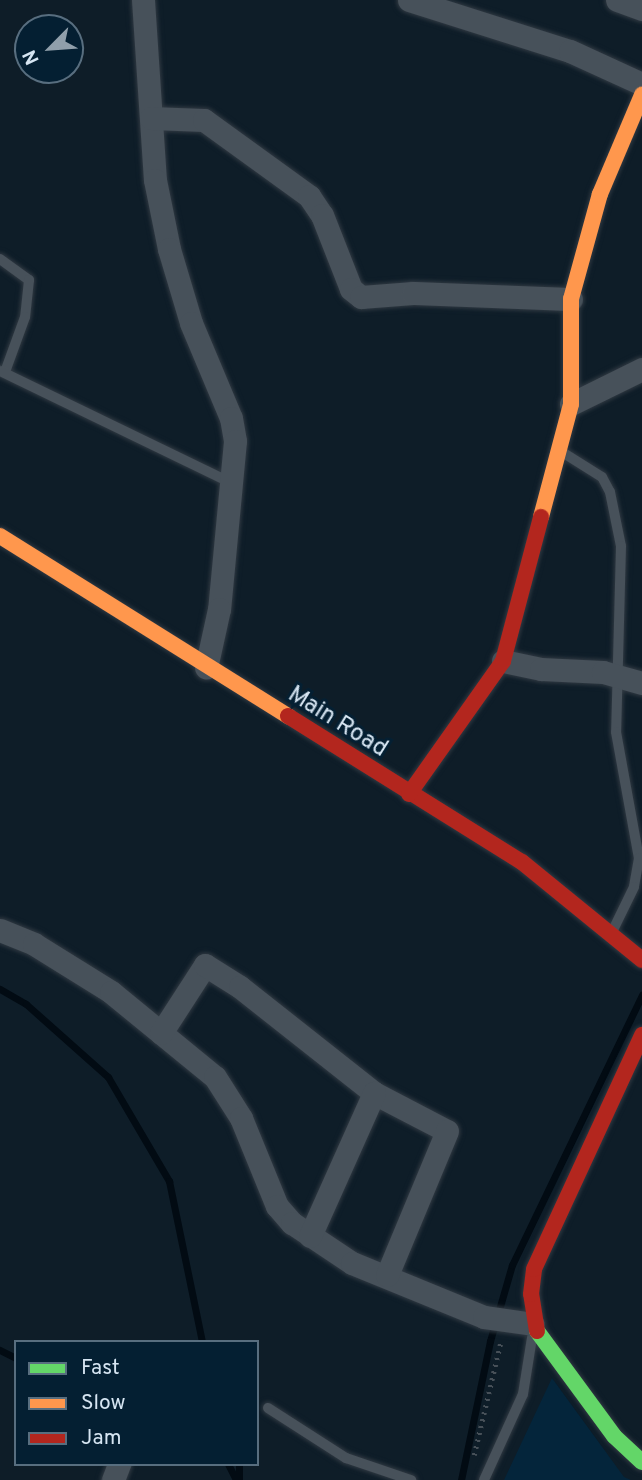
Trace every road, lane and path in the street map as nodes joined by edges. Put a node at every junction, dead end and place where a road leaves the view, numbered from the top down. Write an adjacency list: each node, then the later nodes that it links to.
1 (409, 0): 5 (street)
2 (617, 0): 4 (street)
3 (137, 1): 7 (street)
4 (642, 9)
5 (642, 84)
6 (642, 95): 9 (street)
7 (151, 118): 9 (street); 14 (street)
8 (0, 259): 11 (lane)
9 (571, 299): 12 (street)
10 (642, 369): 12 (street)
11 (2, 371): 14 (lane)
12 (571, 404): 13 (street)
13 (559, 451): 16 (street); 18 (lane)
14 (231, 482): 17 (street)
15 (0, 536): 17 (street, Main Road)
16 (503, 662): 18 (street); 20 (street)
17 (206, 668): 20 (street, Main Road)
18 (615, 675): 19 (street); 22 (lane)
19 (642, 683)
20 (409, 794): 22 (street, Main Road)
21 (0, 930): 24 (street)
22 (611, 933): 23 (street, Main Road)
23 (642, 960)
24 (160, 1033): 26 (street); 27 (street)
25 (642, 1035): 30 (street)
26 (374, 1093): 27 (street); 28 (street)
27 (310, 1236): 28 (street)
28 (387, 1276): 29 (street)
29 (497, 1319): 30 (street); 33 (path)
30 (533, 1324): 32 (street); 35 (lane)
31 (268, 1408): 34 (lane)
32 (642, 1462)
33 (472, 1468)
34 (411, 1480)
35 (484, 1480)

